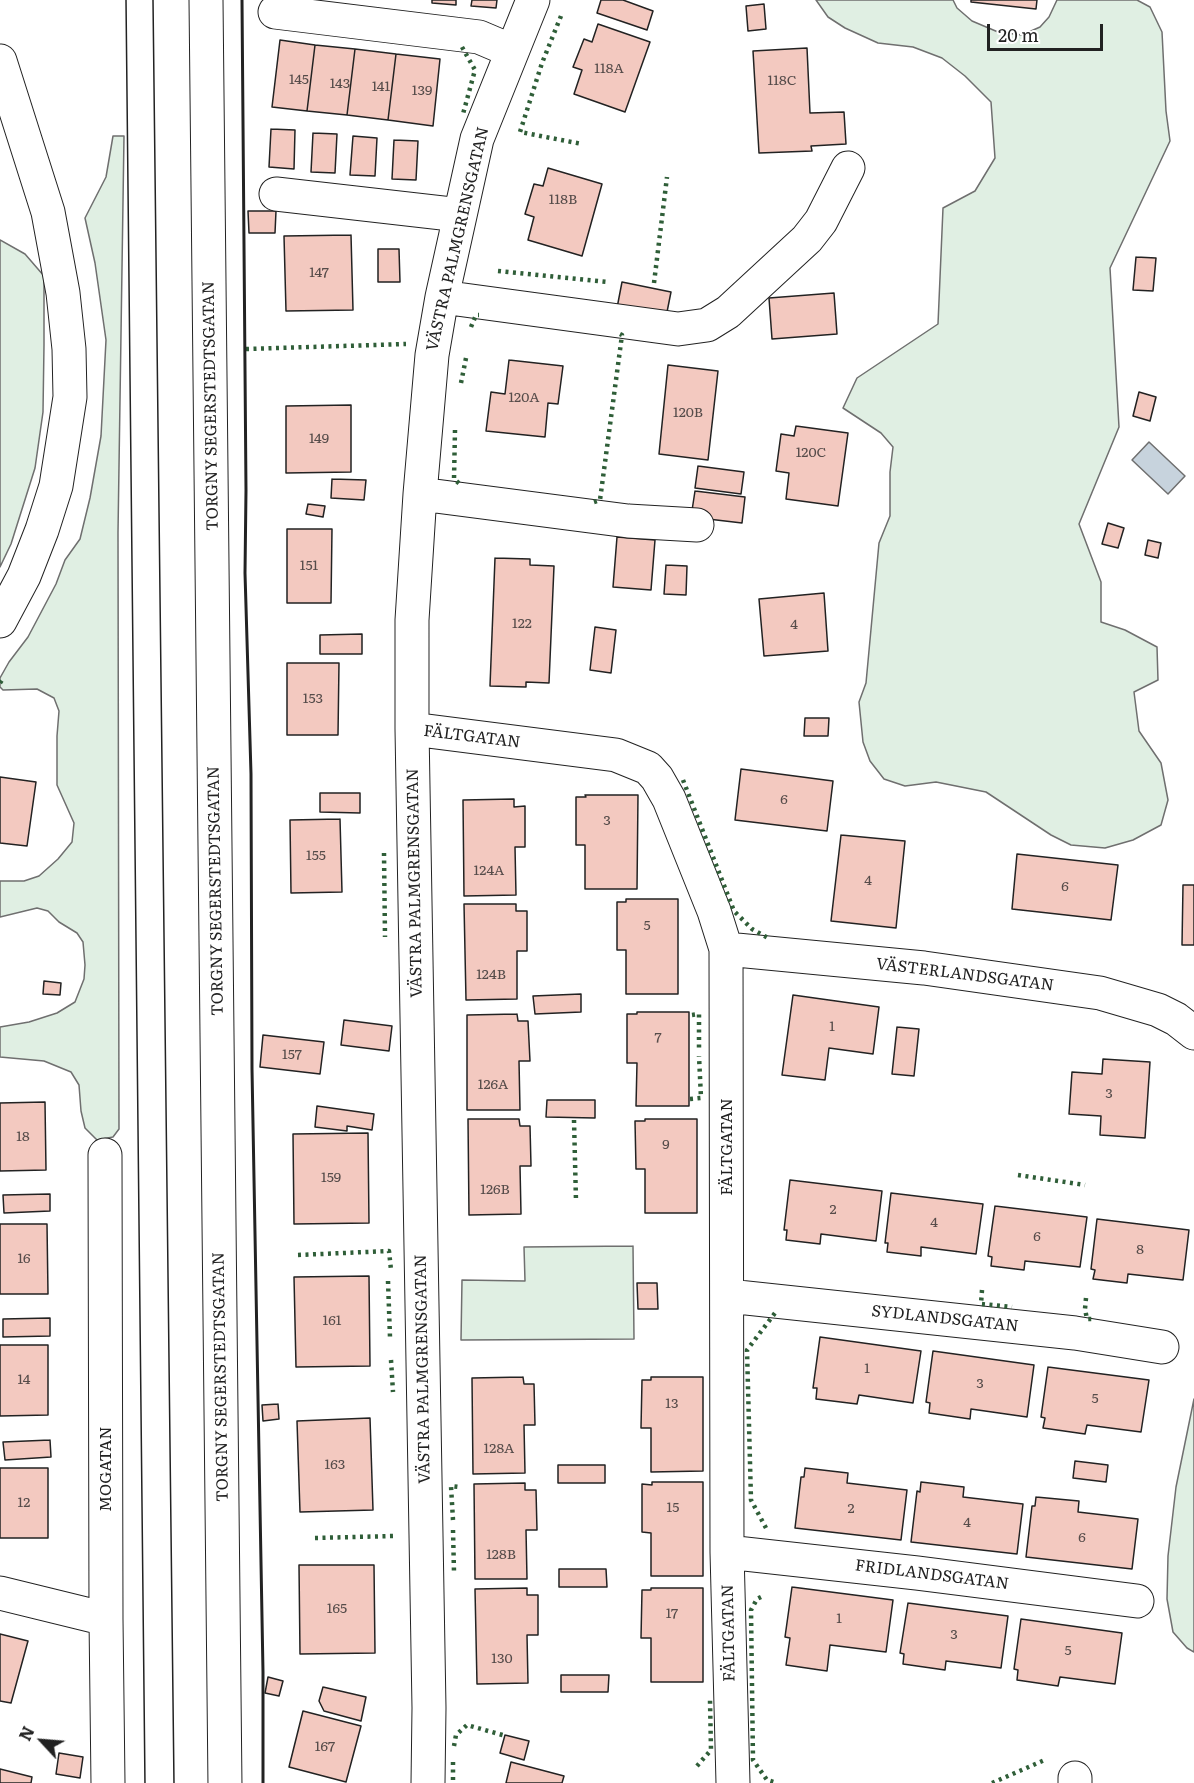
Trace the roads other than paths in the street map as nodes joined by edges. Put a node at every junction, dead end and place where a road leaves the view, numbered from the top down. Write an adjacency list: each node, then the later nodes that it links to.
1 (206, 0): 24 (street, TORGNY SEGERSTEDTSGATAN)
2 (533, 0): 4 (street, VÄSTRA PALMGRENSGATAN)
3 (275, 12): 4 (street)
4 (512, 51): 8 (street, VÄSTRA PALMGRENSGATAN)
5 (0, 61): 12 (street)
6 (848, 168): 9 (street)
7 (276, 194): 8 (street)
8 (460, 215): 9 (street, VÄSTRA PALMGRENSGATAN)
9 (442, 297): 10 (street, VÄSTRA PALMGRENSGATAN)
10 (420, 494): 11 (street); 13 (street, VÄSTRA PALMGRENSGATAN)
11 (697, 525)
12 (0, 621)
13 (412, 729): 14 (street, FÄLTGATAN); 25 (street, VÄSTRA PALMGRENSGATAN)
14 (726, 949): 15 (street, VÄSTERLANDSGATAN); 17 (street, FÄLTGATAN)
15 (1194, 1033)
16 (105, 1155): 22 (street, MOGATAN)
17 (728, 1296): 18 (street, SYDLANDSGATAN); 19 (street, FÄLTGATAN)
18 (1162, 1347)
19 (728, 1552): 21 (street, FRIDLANDSGATAN); 26 (street, FÄLTGATAN)
20 (0, 1593): 22 (street)
21 (1137, 1601)
22 (106, 1619): 23 (street, MOGATAN)
23 (108, 1783)
24 (225, 1783)
25 (428, 1783)
26 (733, 1783)

